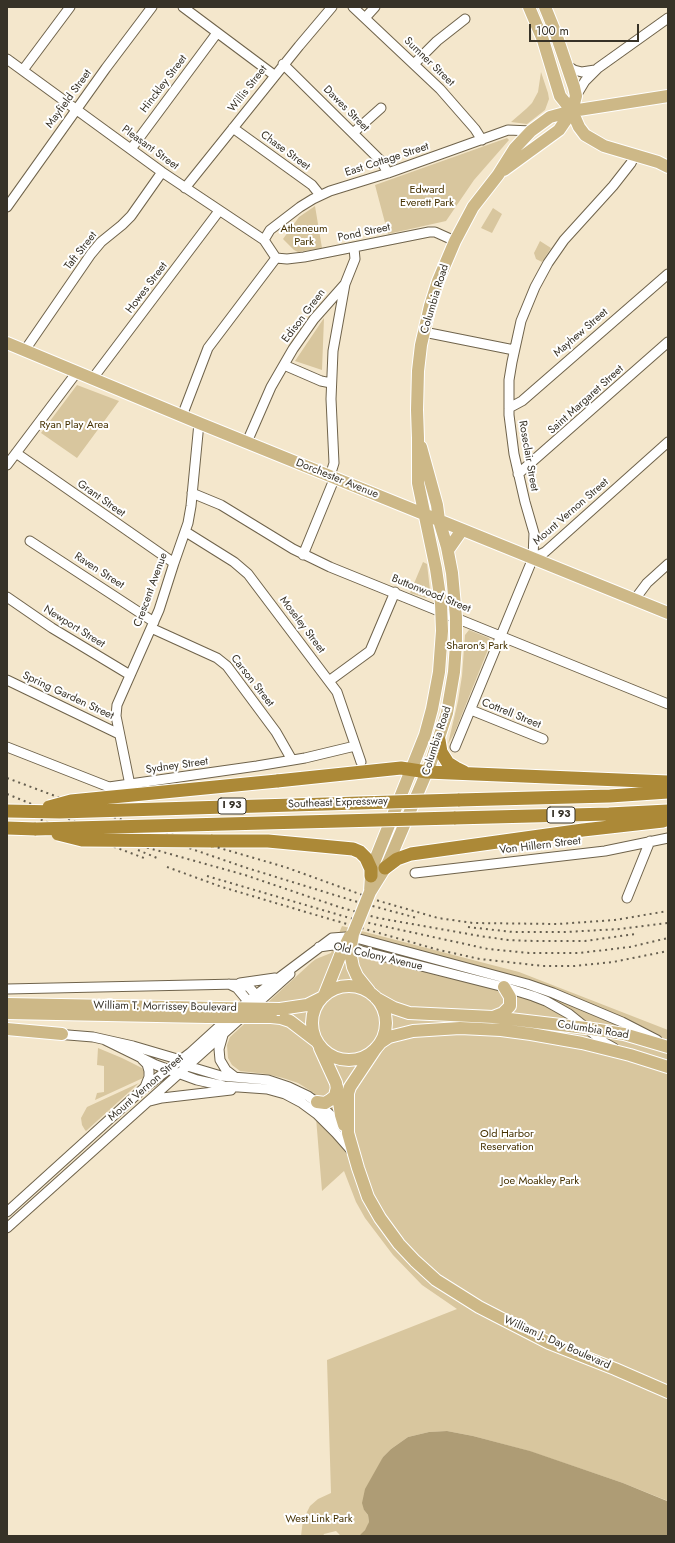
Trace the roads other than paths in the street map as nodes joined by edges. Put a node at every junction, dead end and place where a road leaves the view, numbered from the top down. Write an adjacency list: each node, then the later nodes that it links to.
1 (70, 7): 18 (street)
2 (152, 7): 23 (street, Mayfield Street)
3 (183, 7): 12 (street)
4 (332, 7): 14 (street, Willis Street)
5 (353, 7): 9 (street, Sumner Street)
6 (375, 7): 9 (street)
7 (529, 7): 24 (main road)
8 (544, 7): 16 (main road)
9 (365, 18): 15 (street, Sumner Street)
10 (668, 18): 17 (street)
11 (465, 19): 15 (street)
12 (217, 33): 19 (street); 29 (street, Hinckley Street)
13 (7, 58): 18 (street, Pleasant Street)
14 (283, 64): 19 (street, Willis Street); 27 (street, Dawes Street)
15 (414, 64): 28 (street, Sumner Street)
16 (566, 65): 17 (street); 20 (main road)
17 (598, 68): 20 (street)
18 (23, 70): 23 (street, Pleasant Street)
19 (274, 75): 25 (street, Willis Street)
20 (576, 96): 24 (main road, Columbia Road)
21 (668, 96): 24 (main road)
22 (381, 108): 27 (street)
23 (77, 110): 29 (street, Pleasant Street); 37 (street, Mayfield Street)
24 (572, 111): 26 (main road, Columbia Road); 30 (main road); 34 (main road, Columbia Road)
25 (233, 128): 35 (street, Willis Street); 36 (street, Chase Street)
26 (531, 131): 28 (street, East Cottage Street); 34 (main road, Columbia Road)
27 (353, 133): 33 (street, Dawes Street)
28 (482, 140): 33 (street, East Cottage Street)
29 (130, 149): 32 (street, Pleasant Street)
30 (635, 155): 31 (main road); 49 (street, Roseclair Street)
31 (668, 167)
32 (162, 172): 35 (street, Pleasant Street); 48 (street, Taft Street)
33 (388, 173): 36 (street, East Cottage Street)
34 (498, 175): 40 (main road, Columbia Road)
35 (185, 188): 38 (street, Pleasant Street)
36 (320, 195): 39 (street, East Cottage Street)
37 (7, 207)
38 (219, 211): 39 (street, Pleasant Street); 52 (street, Howes Street)
39 (264, 240): 42 (street, Pleasant Street)
40 (455, 241): 41 (street, Pond Street); 45 (main road, Columbia Road)
41 (354, 248): 42 (street, Pond Street); 44 (street, Edison Green)
42 (276, 258): 55 (street)
43 (668, 274): 54 (street, Mayhew Street)
44 (345, 284): 50 (street, Edison Green); 53 (street, Edison Green)
45 (424, 332): 49 (street); 57 (main road, Columbia Road)
46 (668, 342): 62 (street, Saint Margaret Street)
47 (7, 343): 48 (main road, Dorchester Avenue)
48 (25, 350): 51 (main road, Dorchester Avenue)
49 (514, 350): 54 (street, Roseclair Street)
50 (284, 365): 53 (street); 58 (street, Edison Green)
51 (77, 372): 52 (main road, Dorchester Avenue); 60 (street)
52 (93, 378): 55 (main road, Dorchester Avenue)
53 (331, 382): 63 (street, Edison Green)
54 (509, 408): 62 (street, Roseclair Street)
55 (182, 416): 56 (main road, Dorchester Avenue)
56 (198, 423): 58 (main road, Dorchester Avenue); 64 (street, Crescent Avenue)
57 (418, 438): 65 (main road, Columbia Road); 66 (main road, Columbia Road)
58 (247, 442): 63 (main road, Dorchester Avenue)
59 (668, 442): 72 (street, Mount Vernon Street)
60 (16, 453): 61 (street); 73 (street, Grant Street)
61 (7, 465)
62 (518, 474): 72 (street, Roseclair Street)
63 (333, 477): 65 (main road, Dorchester Avenue); 71 (street, Edison Green)
64 (192, 493): 68 (street, Crescent Avenue); 71 (street, Buttonwood Street)
65 (423, 514): 66 (main road, Dorchester Avenue); 78 (main road, Columbia Road)
66 (439, 520): 67 (main road, Dorchester Avenue); 70 (main road, Columbia Road)
67 (462, 530): 70 (main road); 72 (main road, Dorchester Avenue)
68 (186, 532): 73 (street, Crescent Avenue); 85 (street, Moseley Street)
69 (30, 541): 81 (street, Raven Street)
70 (448, 550): 80 (main road, Columbia Road)
71 (303, 554): 75 (street, Buttonwood Street)
72 (533, 558): 77 (main road, Dorchester Avenue); 82 (street, Mount Vernon Street)
73 (174, 563): 81 (street, Crescent Avenue)
74 (668, 564): 77 (street)
75 (395, 592): 78 (street, Buttonwood Street); 85 (street)
76 (7, 597): 83 (street, Newport Street)
77 (635, 600): 79 (main road, Dorchester Avenue)
78 (442, 611): 80 (street, Buttonwood Street); 96 (main road, Columbia Road)
79 (668, 613)
80 (456, 617): 82 (street, Buttonwood Street); 90 (main road, Columbia Road)
81 (153, 625): 83 (street, Crescent Avenue); 94 (street, Carson Street)
82 (502, 636): 86 (street, Buttonwood Street); 87 (street, Mount Vernon Street)
83 (130, 675): 88 (street, Crescent Avenue)
84 (7, 680): 88 (street, Spring Garden Street)
85 (330, 681): 91 (street, Moseley Street)
86 (668, 704)
87 (471, 710): 89 (street, Cottrell Street); 93 (street, Mount Vernon Street)
88 (119, 734): 100 (street, Crescent Avenue)
89 (543, 739)
90 (439, 740): 97 (main road, Columbia Road); 98 (highway)
91 (355, 746): 94 (street, Sydney Street); 95 (street, Moseley Street)
92 (7, 747): 100 (street, Sydney Street)
93 (456, 748)
94 (292, 760): 100 (street, Sydney Street)
95 (361, 762)
96 (412, 769): 97 (highway); 104 (highway, bridge); 112 (main road, Columbia Road)
97 (427, 772): 98 (highway); 110 (main road, Columbia Road)
98 (472, 773): 99 (highway)
99 (668, 782)
100 (130, 785)
101 (668, 792): 104 (highway, Southeast Expressway / I 93, bridge)
102 (7, 811): 104 (highway, Southeast Expressway / I 93, bridge)
103 (668, 811): 107 (highway, Southeast Expressway / I 93, bridge)
104 (33, 812)
105 (668, 819): 110 (highway)
106 (7, 828): 107 (highway, Southeast Expressway / I 93)
107 (36, 829): 112 (highway, bridge)
108 (668, 838): 109 (street, Von Hillern Street)
109 (650, 841): 111 (street, Von Hillern Street); 114 (street)
110 (385, 868): 113 (main road, Columbia Road)
111 (415, 873)
112 (371, 876): 113 (main road, Columbia Road)
113 (370, 892): 116 (main road, Columbia Road, bridge)
114 (627, 898)
115 (318, 948): 117 (street, Mount Vernon Street); 120 (street, Old Colony Avenue); 137 (street, Old Colony Avenue)
116 (346, 956): 122 (main road, Columbia Road); 123 (main road, Columbia Road)
117 (299, 964): 118 (street, Mount Vernon Street); 124 (street, Mount Vernon Street)
118 (280, 976): 119 (street); 124 (street, Mount Vernon Street)
119 (229, 984): 121 (street, William T. Morrissey Boulevard); 124 (street, William T. Morrissey Boulevard); 126 (street, William T. Morrissey Boulevard)
120 (504, 987): 128 (main road); 129 (street, Old Colony Avenue)
121 (7, 989)
122 (374, 996): 123 (main road); 128 (main road, Columbia Road); 136 (main road)
123 (323, 997): 125 (main road, William T. Morrissey Boulevard, bridge); 135 (main road)
124 (259, 998): 126 (street, Mount Vernon Street)
125 (7, 1004)
126 (251, 1004): 133 (street, Mount Vernon Street); 141 (street, Mount Vernon Street)
127 (7, 1013): 135 (main road, William T. Morrissey Boulevard, bridge)
128 (493, 1017): 129 (main road, Columbia Road)
129 (586, 1028): 137 (main road, Columbia Road); 138 (street, Old Colony Avenue)
130 (7, 1029): 131 (main road)
131 (62, 1034): 132 (street); 134 (street)
132 (7, 1035)
133 (223, 1035): 140 (street, Mount Vernon Street); 146 (street)
134 (105, 1040): 139 (street); 141 (street)
135 (317, 1042): 136 (main road); 147 (main road, William J. Day Boulevard)
136 (378, 1045): 138 (main road, Columbia Road); 152 (main road, William J. Day Boulevard)
137 (668, 1047)
138 (630, 1055): 143 (main road, Old Colony Avenue)
139 (141, 1058): 144 (street); 148 (street)
140 (197, 1059): 141 (street); 142 (street, Mount Vernon Street)
141 (181, 1060): 144 (street, Mount Vernon Street)
142 (189, 1066): 144 (street, William J. Day Boulevard); 145 (street, Mount Vernon Street); 146 (street, William J. Day Boulevard)
143 (668, 1067)
144 (168, 1070): 145 (street, William J. Day Boulevard); 148 (street, Mount Vernon Street)
145 (180, 1074): 149 (street, William J. Day Boulevard); 151 (street, Mount Vernon Street)
146 (238, 1078): 150 (street, William J. Day Boulevard)
147 (337, 1086): 150 (main road); 152 (main road, William J. Day Boulevard)
148 (144, 1088): 154 (street, Mount Vernon Street)
149 (256, 1088): 151 (street); 153 (street, William J. Day Boulevard)
150 (317, 1102): 152 (street, William J. Day Boulevard)
151 (142, 1106): 155 (street, Mount Vernon Street)
152 (348, 1133): 153 (main road, William J. Day Boulevard)
153 (354, 1155): 156 (main road, William J. Day Boulevard)
154 (7, 1212)
155 (7, 1228)
156 (668, 1392)

